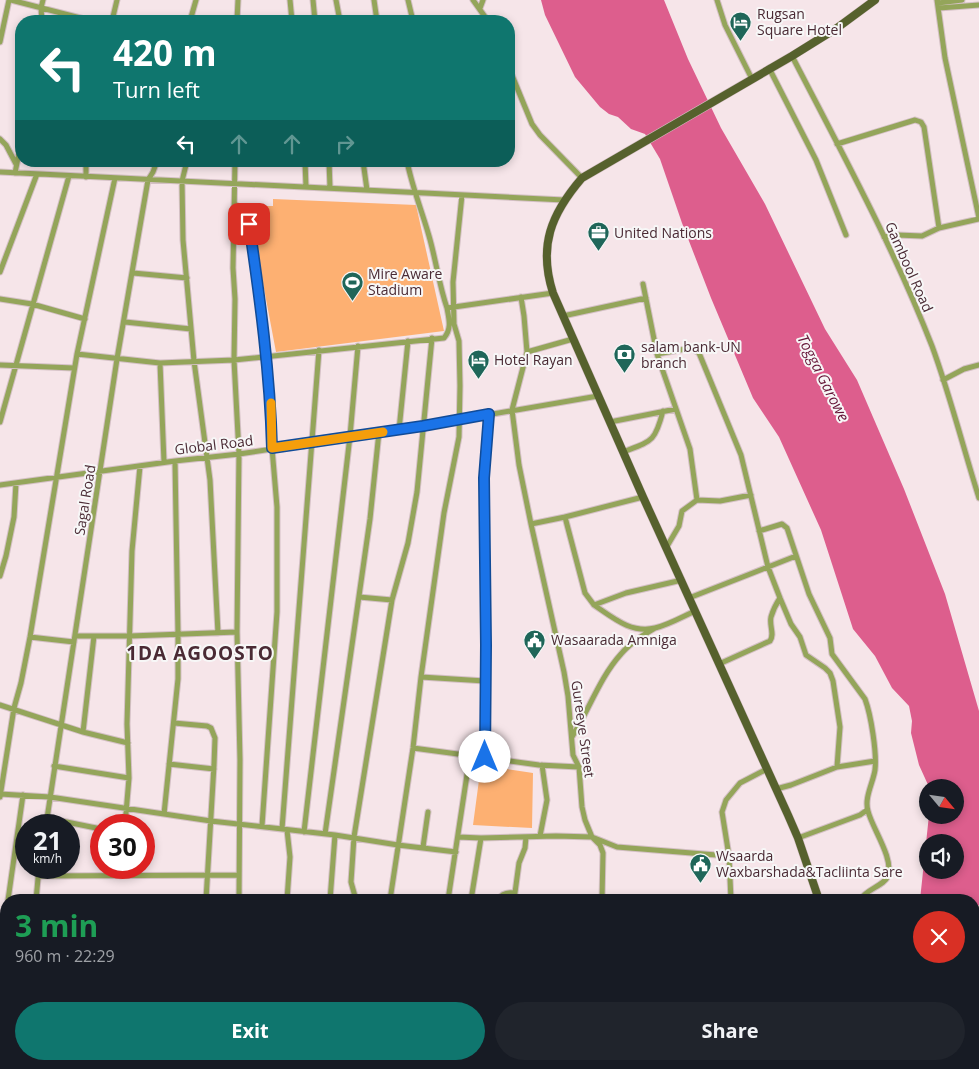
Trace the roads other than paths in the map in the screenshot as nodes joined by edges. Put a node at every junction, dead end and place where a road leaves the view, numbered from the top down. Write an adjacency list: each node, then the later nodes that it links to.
1 (10, 0): 18 (street); 31 (street)
2 (43, 0): 18 (street)
3 (117, 0): 22 (street)
4 (196, 0): 23 (street)
5 (238, 0): 24 (street)
6 (290, 0): 25 (street)
7 (313, 0): 26 (street)
8 (336, 0): 27 (street)
9 (374, 0): 28 (street)
10 (408, 0): 29 (street)
11 (473, 0): 19 (street)
12 (483, 0): 19 (street)
13 (717, 0): 34 (street)
14 (875, 0): 32 (main road)
15 (962, 0): 16 (street)
16 (938, 4): 17 (street); 65 (street)
17 (979, 5)
18 (41, 8): 20 (street); 21 (street)
19 (480, 8): 30 (street)
20 (42, 15)
21 (68, 15)
22 (113, 15)
23 (192, 15)
24 (237, 15)
25 (291, 15)
26 (314, 15)
27 (339, 15)
28 (376, 15)
29 (412, 15)
30 (484, 15)
31 (0, 42)
32 (792, 56): 33 (main road); 37 (street, Gambool Road)
33 (769, 68): 34 (main road); 67 (street)
34 (752, 79): 54 (main road)
35 (515, 83): 54 (street)
36 (0, 140): 38 (street)
37 (837, 144): 66 (street); 68 (street, Gambool Road)
38 (15, 162)
39 (16, 167): 49 (street)
40 (86, 167): 52 (street)
41 (154, 167): 55 (street, Sagal Road)
42 (186, 167): 56 (street)
43 (235, 167): 57 (street)
44 (305, 167): 58 (street)
45 (328, 167): 59 (street)
46 (363, 167): 60 (street)
47 (408, 167): 61 (street)
48 (0, 172): 49 (street)
49 (15, 173): 50 (street)
50 (37, 174): 51 (street); 69 (street)
51 (69, 176): 52 (street); 79 (street)
52 (86, 177): 53 (street)
53 (115, 178): 55 (street); 82 (street)
54 (582, 178): 63 (main road)
55 (148, 180): 56 (street); 72 (street, Sagal Road)
56 (182, 181): 57 (street); 73 (street)
57 (235, 184): 58 (street); 64 (street)
58 (306, 187): 59 (street)
59 (330, 188): 60 (street)
60 (367, 190): 61 (street)
61 (414, 192): 62 (street); 80 (street)
62 (462, 195): 63 (street); 80 (street)
63 (564, 200): 75 (main road)
64 (235, 204): 93 (street); 95 (street)
65 (979, 219): 66 (street)
66 (939, 228): 68 (street)
67 (846, 235)
68 (884, 237): 102 (street, Gambool Road)
69 (6, 254): 70 (street); 71 (street)
70 (0, 258)
71 (0, 272)
72 (132, 273): 73 (street); 83 (street, Sagal Road)
73 (187, 278): 84 (street)
74 (644, 284): 77 (street)
75 (553, 293): 76 (street); 81 (main road)
76 (521, 297): 80 (street); 90 (street)
77 (646, 298): 81 (street); 92 (street)
78 (0, 299): 79 (street)
79 (32, 304): 82 (street); 99 (street)
80 (450, 308): 85 (street); 108 (street)
81 (563, 316): 86 (main road)
82 (85, 319): 91 (street)
83 (125, 322): 84 (street); 94 (street, Sagal Road)
84 (192, 328): 96 (street)
85 (432, 338): 87 (street); 111 (street)
86 (573, 339): 90 (street); 103 (main road)
87 (408, 341): 88 (street); 112 (street)
88 (358, 346): 89 (street); 114 (street)
89 (319, 350): 93 (street); 115 (street)
90 (527, 352): 105 (street)
91 (77, 354): 94 (street); 101 (street)
92 (657, 354): 104 (street); 128 (street)
93 (267, 356): 95 (street); 116 (street)
94 (117, 358): 97 (street); 123 (street, Sagal Road)
95 (234, 360): 96 (street); 118 (street)
96 (194, 361): 97 (street); 119 (street)
97 (160, 363): 121 (street)
98 (0, 365): 99 (street)
99 (16, 365): 101 (street); 109 (street)
100 (979, 365): 102 (street)
101 (74, 368): 124 (street)
102 (943, 380): 129 (street, Gambool Road)
103 (598, 396): 105 (street, Global Road); 110 (main road)
104 (676, 409): 106 (street); 130 (street)
105 (512, 410): 107 (street, Global Road); 132 (street, Gureeye Street)
106 (663, 411): 110 (street); 117 (street)
107 (489, 414): 108 (street, Global Road); 158 (street)
108 (460, 420): 111 (street, Global Road); 157 (street)
109 (0, 422)
110 (610, 422): 117 (main road)
111 (423, 426): 112 (street, Global Road); 144 (street)
112 (399, 430): 113 (street, Global Road)
113 (379, 432): 114 (street, Global Road); 141 (street)
114 (350, 436): 115 (street, Global Road); 192 (street)
115 (313, 442): 116 (street, Global Road); 191 (street)
116 (272, 448): 118 (street, Global Road); 190 (street)
117 (623, 452): 127 (main road)
118 (239, 454): 119 (street, Global Road); 148 (street)
119 (206, 457): 120 (street, Global Road); 149 (street)
120 (175, 461): 121 (street, Global Road); 150 (street)
121 (164, 462): 122 (street, Global Road)
122 (140, 466): 123 (street, Global Road); 153 (street)
123 (101, 471): 124 (street, Global Road); 151 (street, Sagal Road)
124 (55, 478): 125 (street, Global Road); 154 (street)
125 (16, 483): 126 (street, Global Road); 136 (street)
126 (0, 485)
127 (643, 496): 131 (street); 135 (main road)
128 (751, 496): 130 (street); 133 (street)
129 (979, 498)
130 (696, 500): 135 (street)
131 (565, 518): 132 (street); 145 (street)
132 (531, 524): 164 (street, Gureeye Street)
133 (759, 531): 137 (street); 138 (street)
134 (0, 548): 136 (street)
135 (666, 548): 140 (main road)
136 (6, 549): 139 (street)
137 (796, 556): 138 (street); 169 (street)
138 (768, 568): 142 (street); 143 (street)
139 (0, 576)
140 (682, 580): 142 (main road); 145 (street)
141 (359, 596): 144 (street); 193 (street)
142 (689, 598): 146 (main road)
143 (780, 598): 156 (street); 174 (street)
144 (392, 600): 196 (street)
145 (594, 605): 147 (street)
146 (695, 612): 147 (street); 156 (main road)
147 (655, 628): 164 (street)
148 (237, 632): 149 (street); 189 (street)
149 (218, 633): 150 (street)
150 (178, 634): 153 (street); 161 (street)
151 (75, 636): 152 (street); 155 (street, Sagal Road)
152 (94, 636): 153 (street); 163 (street)
153 (130, 636): 165 (street)
154 (30, 637): 155 (street); 160 (street)
155 (74, 642): 162 (street, Sagal Road)
156 (719, 664): 176 (main road)
157 (421, 677): 158 (street); 166 (street)
158 (485, 681): 168 (street)
159 (0, 705): 160 (street)
160 (14, 708): 162 (street); 179 (street)
161 (174, 723): 170 (street); 175 (street)
162 (62, 725): 163 (street); 172 (street, Sagal Road)
163 (83, 732): 165 (street)
164 (572, 736): 173 (street, Gureeye Street)
165 (128, 743): 177 (street)
166 (414, 748): 167 (street); 202 (street)
167 (470, 755): 168 (street); 197 (street)
168 (485, 757): 171 (street)
169 (875, 761): 174 (street); 183 (street)
170 (170, 764): 175 (street); 187 (street)
171 (542, 765): 173 (street); 195 (street)
172 (54, 766): 177 (street); 181 (street, Sagal Road)
173 (579, 767): 199 (street, Gureeye Street)
174 (837, 767): 178 (street)
175 (214, 769): 188 (street)
176 (767, 769): 178 (main road); 205 (street)
177 (128, 778): 182 (street)
178 (776, 789): 201 (main road)
179 (0, 795): 180 (street)
180 (23, 795): 181 (street); 211 (street)
181 (50, 797): 182 (street); 185 (street, Sagal Road)
182 (126, 808): 186 (street); 187 (street)
183 (867, 810): 201 (street); 225 (street)
184 (428, 812): 203 (street)
185 (47, 814)
186 (126, 814)
187 (164, 814): 188 (street)
188 (211, 821): 189 (street); 206 (street)
189 (240, 823): 190 (street); 207 (street)
190 (262, 826): 191 (street)
191 (284, 829): 192 (street); 215 (street)
192 (304, 832): 193 (street)
193 (324, 834): 194 (street)
194 (335, 834): 196 (street); 216 (street)
195 (540, 836): 198 (street); 199 (street)
196 (354, 837): 202 (street); 217 (street)
197 (458, 837): 200 (street); 204 (street)
198 (526, 837): 200 (street); 210 (street)
199 (592, 837): 205 (street); 222 (street, Gureeye Street)
200 (481, 838): 220 (street)
201 (798, 838): 224 (main road)
202 (398, 845): 203 (street); 218 (street)
203 (423, 847): 204 (street)
204 (456, 852): 219 (street)
205 (729, 856): 223 (street)
206 (208, 875): 207 (street); 208 (street); 213 (street)
207 (239, 875): 214 (street)
208 (155, 876)
209 (38, 879): 212 (street)
210 (514, 893): 221 (street)
211 (9, 894)
212 (36, 894)
213 (206, 894)
214 (238, 894)
215 (287, 894)
216 (330, 894)
217 (354, 894)
218 (391, 894)
219 (449, 894)
220 (471, 894)
221 (504, 894)
222 (602, 894)
223 (731, 894)
224 (817, 894)
225 (864, 894)

